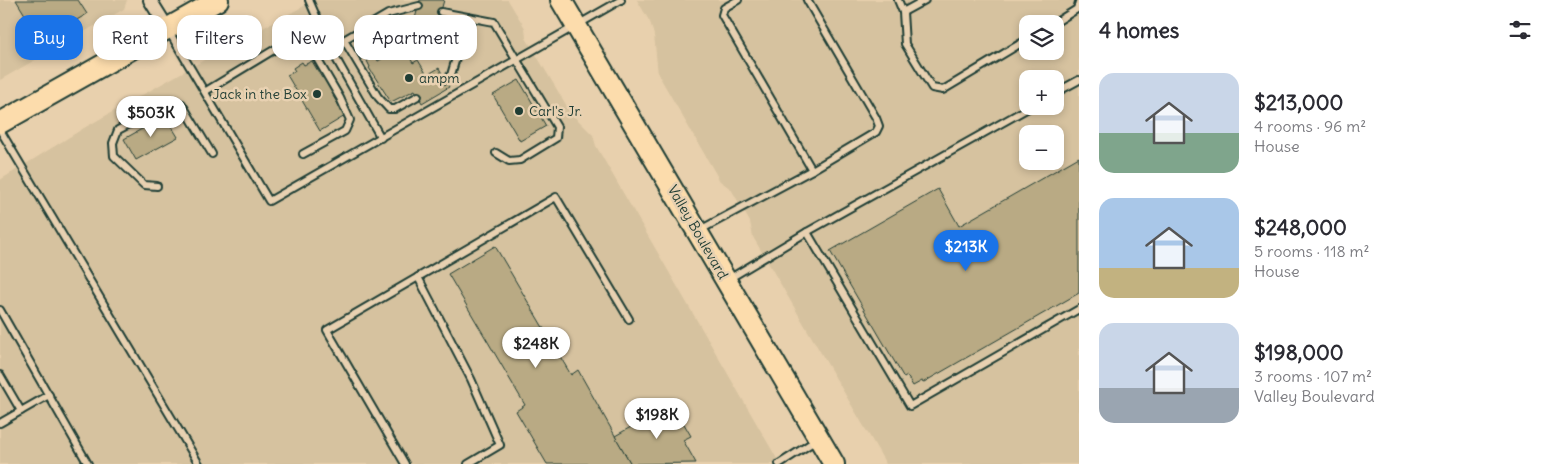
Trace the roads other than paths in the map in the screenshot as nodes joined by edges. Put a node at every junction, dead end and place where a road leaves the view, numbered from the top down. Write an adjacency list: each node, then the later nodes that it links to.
1 (150, 0): 19 (street)
2 (218, 0): 19 (main road)
3 (309, 0): 14 (lane)
4 (562, 0): 18 (main road, Valley Boulevard)
5 (621, 0): 18 (lane)
6 (738, 0): 39 (lane)
7 (807, 0): 39 (lane)
8 (898, 0): 13 (lane)
9 (925, 0): 13 (lane)
10 (1079, 2): 16 (lane)
11 (419, 6): 20 (lane)
12 (440, 12): 15 (lane)
13 (903, 12): 21 (lane)
14 (316, 15)
15 (457, 15)
16 (1064, 17)
17 (477, 19): 26 (lane)
18 (577, 27): 26 (lane); 41 (main road, Valley Boulevard)
19 (168, 29): 30 (lane); 33 (main road)
20 (344, 40): 31 (lane)
21 (1019, 44)
22 (272, 51): 30 (lane)
23 (318, 60): 38 (lane)
24 (337, 60): 35 (lane)
25 (455, 60): 27 (lane)
26 (518, 60): 35 (lane); 36 (lane)
27 (445, 80)
28 (1079, 80): 29 (lane)
29 (1064, 88)
30 (206, 91): 35 (lane)
31 (418, 96)
32 (1019, 113): 42 (lane)
33 (0, 123)
34 (0, 130): 54 (lane)
35 (382, 138)
36 (496, 153)
37 (212, 154): 40 (lane)
38 (303, 154)
39 (812, 170): 41 (lane)
40 (157, 186)
41 (697, 232): 44 (main road, Valley Boulevard)
42 (807, 232): 44 (lane); 45 (lane)
43 (418, 277): 47 (lane); 55 (lane); 56 (lane)
44 (726, 280): 52 (main road, Valley Boulevard)
45 (1079, 308)
46 (0, 310): 49 (lane)
47 (629, 319)
48 (0, 375): 50 (lane)
49 (49, 395): 50 (lane); 53 (lane)
50 (21, 411): 51 (lane)
51 (0, 423)
52 (819, 439): 57 (lane); 58 (main road, Valley Boulevard)
53 (88, 464)
54 (199, 464)
55 (405, 464)
56 (468, 464)
57 (779, 464)
58 (834, 464)

